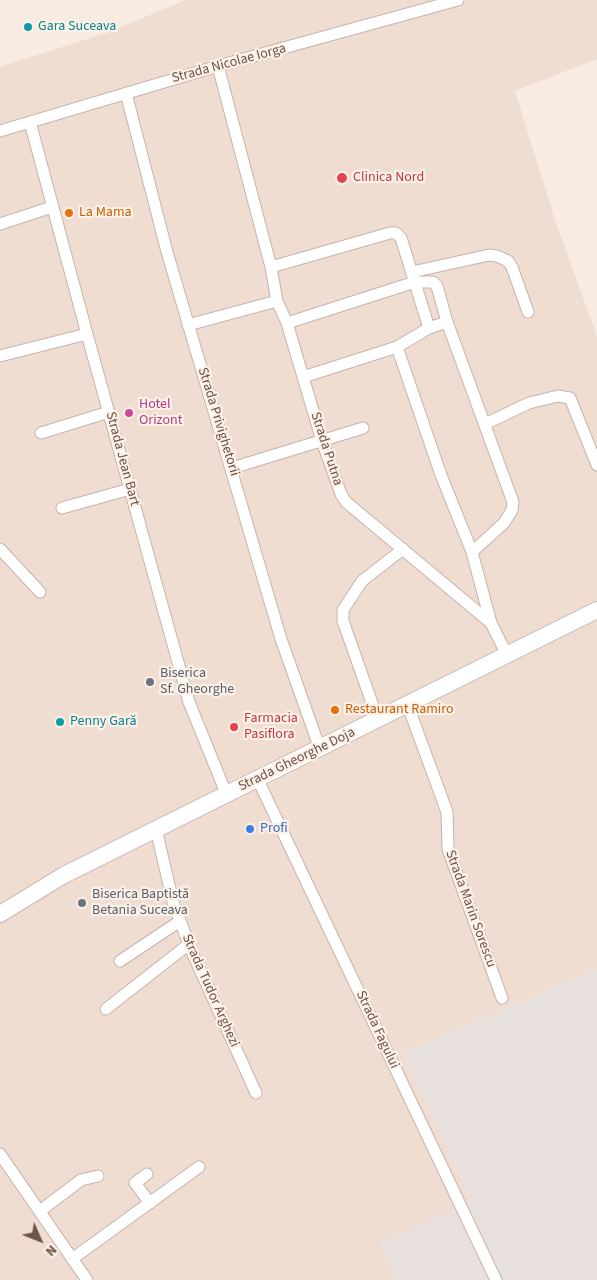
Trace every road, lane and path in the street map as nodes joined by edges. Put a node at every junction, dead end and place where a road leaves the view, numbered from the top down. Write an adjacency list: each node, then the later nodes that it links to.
1 (458, 0): 2 (street, Strada Nicolae Iorga)
2 (218, 66): 3 (street, Strada Nicolae Iorga); 8 (street, Strada Putna)
3 (126, 93): 4 (street, Strada Nicolae Iorga); 14 (street, Strada Privighetorii)
4 (30, 122): 5 (street, Strada Nicolae Iorga); 6 (street, Strada Jean Bart)
5 (0, 131)
6 (52, 207): 7 (street); 16 (street, Strada Jean Bart)
7 (0, 224)
8 (271, 267): 9 (street); 10 (street, Strada Putna)
9 (413, 277): 11 (street); 12 (street); 13 (street); 15 (street)
10 (277, 302): 13 (street, Strada Putna); 14 (street)
11 (528, 312)
12 (447, 322): 15 (street); 21 (street)
13 (287, 323): 19 (street, Strada Putna)
14 (188, 325): 26 (street, Strada Privighetorii)
15 (429, 328): 17 (street)
16 (86, 334): 18 (street); 20 (street, Strada Jean Bart)
17 (397, 347): 19 (street); 31 (street, Strada Putna)
18 (0, 356)
19 (303, 377): 24 (street, Strada Putna)
20 (109, 412): 23 (street); 27 (street, Strada Jean Bart)
21 (485, 424): 25 (street); 31 (street)
22 (363, 428): 24 (street)
23 (41, 433)
24 (322, 441): 26 (street); 30 (street, Strada Putna)
25 (597, 465)
26 (232, 468): 38 (street, Strada Privighetorii)
27 (130, 489): 28 (street); 40 (street, Strada Jean Bart)
28 (62, 508)
29 (0, 549): 32 (street)
30 (403, 549): 34 (street, Strada Putna); 37 (street)
31 (472, 552): 34 (street, Strada Putna)
32 (40, 592)
33 (597, 610): 35 (main road, Strada Gheorghe Doja)
34 (491, 622): 35 (street, Strada Putna)
35 (507, 655): 36 (main road, Strada Gheorghe Doja)
36 (408, 706): 37 (main road, Strada Gheorghe Doja); 46 (street, Strada Marin Sorescu)
37 (378, 720): 38 (main road, Strada Gheorghe Doja)
38 (320, 749): 39 (main road, Strada Gheorghe Doja)
39 (258, 780): 40 (main road, Strada Gheorghe Doja); 57 (street, Strada Fagului)
40 (226, 793): 41 (main road, Strada Gheorghe Doja)
41 (156, 829): 42 (main road, Strada Gheorghe Doja); 43 (street, Strada Tudor Arghezi)
42 (0, 914)
43 (180, 921): 44 (street, Strada Tudor Arghezi); 45 (street)
44 (189, 944): 47 (street); 48 (street, Strada Tudor Arghezi)
45 (120, 961)
46 (502, 998)
47 (106, 1010)
48 (256, 1093)
49 (0, 1154): 54 (street)
50 (199, 1167): 53 (street)
51 (148, 1174): 53 (street)
52 (98, 1176): 54 (street)
53 (150, 1203): 55 (street)
54 (40, 1211): 55 (street)
55 (72, 1259): 56 (street)
56 (87, 1280)
57 (496, 1280)

